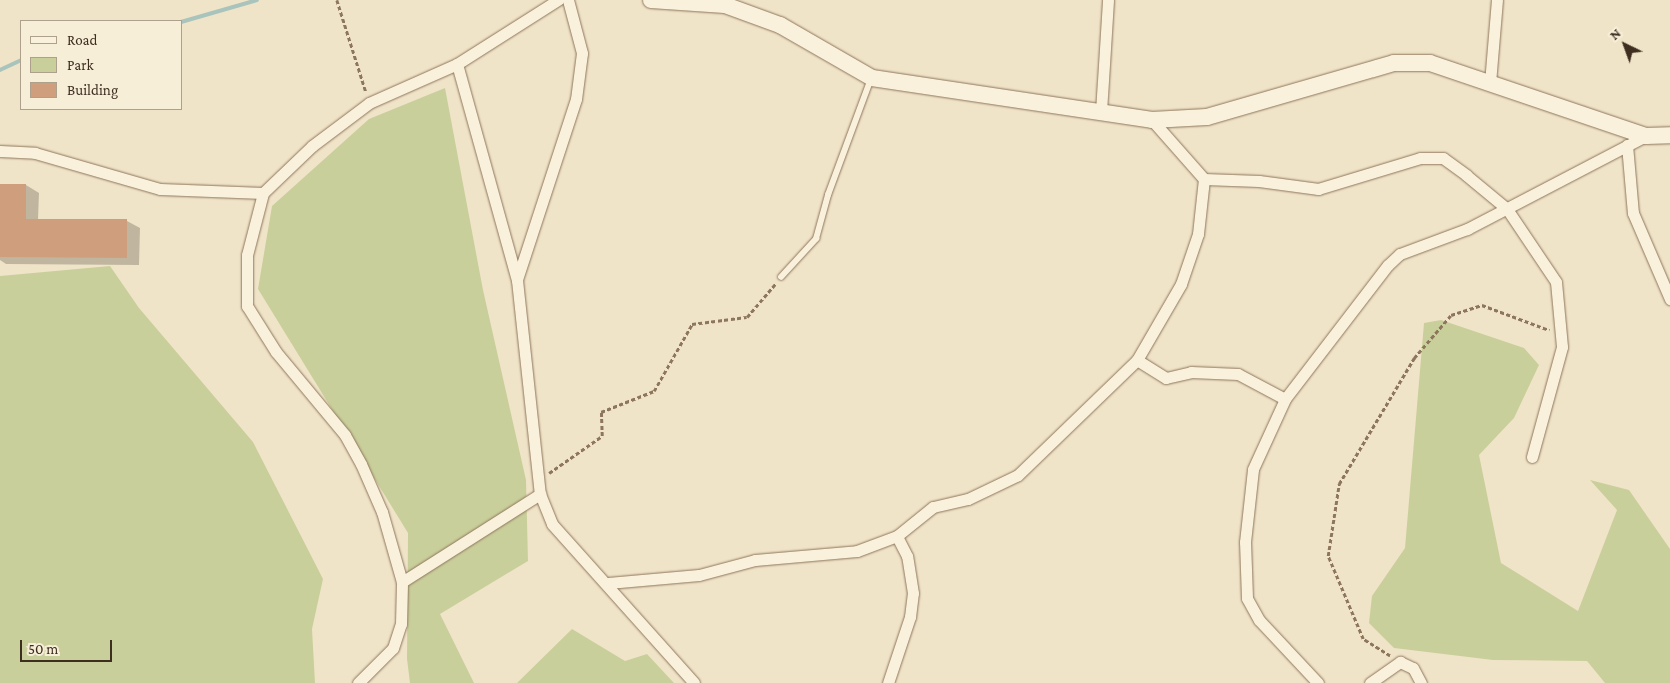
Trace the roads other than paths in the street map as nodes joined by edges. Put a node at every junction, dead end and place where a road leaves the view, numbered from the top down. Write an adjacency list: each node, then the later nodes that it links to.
1 (558, 0): 7 (street)
2 (568, 0): 20 (street)
3 (651, 0): 6 (street)
4 (1108, 0): 10 (street)
5 (1497, 0): 9 (street)
6 (725, 2): 8 (street)
7 (457, 64): 17 (street); 20 (street)
8 (872, 78): 10 (street); 19 (lane)
9 (1490, 83): 11 (street); 13 (street)
10 (1102, 112): 11 (street)
11 (1152, 120): 16 (street)
12 (1670, 135): 13 (street)
13 (1646, 136): 14 (street)
14 (1627, 146): 18 (street); 21 (street)
15 (0, 151): 17 (street)
16 (1204, 179): 18 (street); 22 (street)
17 (263, 193): 27 (street)
18 (1507, 209): 23 (street); 24 (street)
19 (781, 276)
20 (517, 280): 25 (street)
21 (1670, 298)
22 (1137, 360): 23 (street); 26 (street)
23 (1285, 399): 32 (street)
24 (1532, 457)
25 (540, 494): 27 (street); 28 (street)
26 (897, 536): 28 (street); 31 (street)
27 (402, 582): 29 (street)
28 (608, 583): 30 (street)
29 (358, 683)
30 (694, 683)
31 (888, 683)
32 (1318, 683)
33 (1370, 683): 34 (street)
34 (1421, 683)

